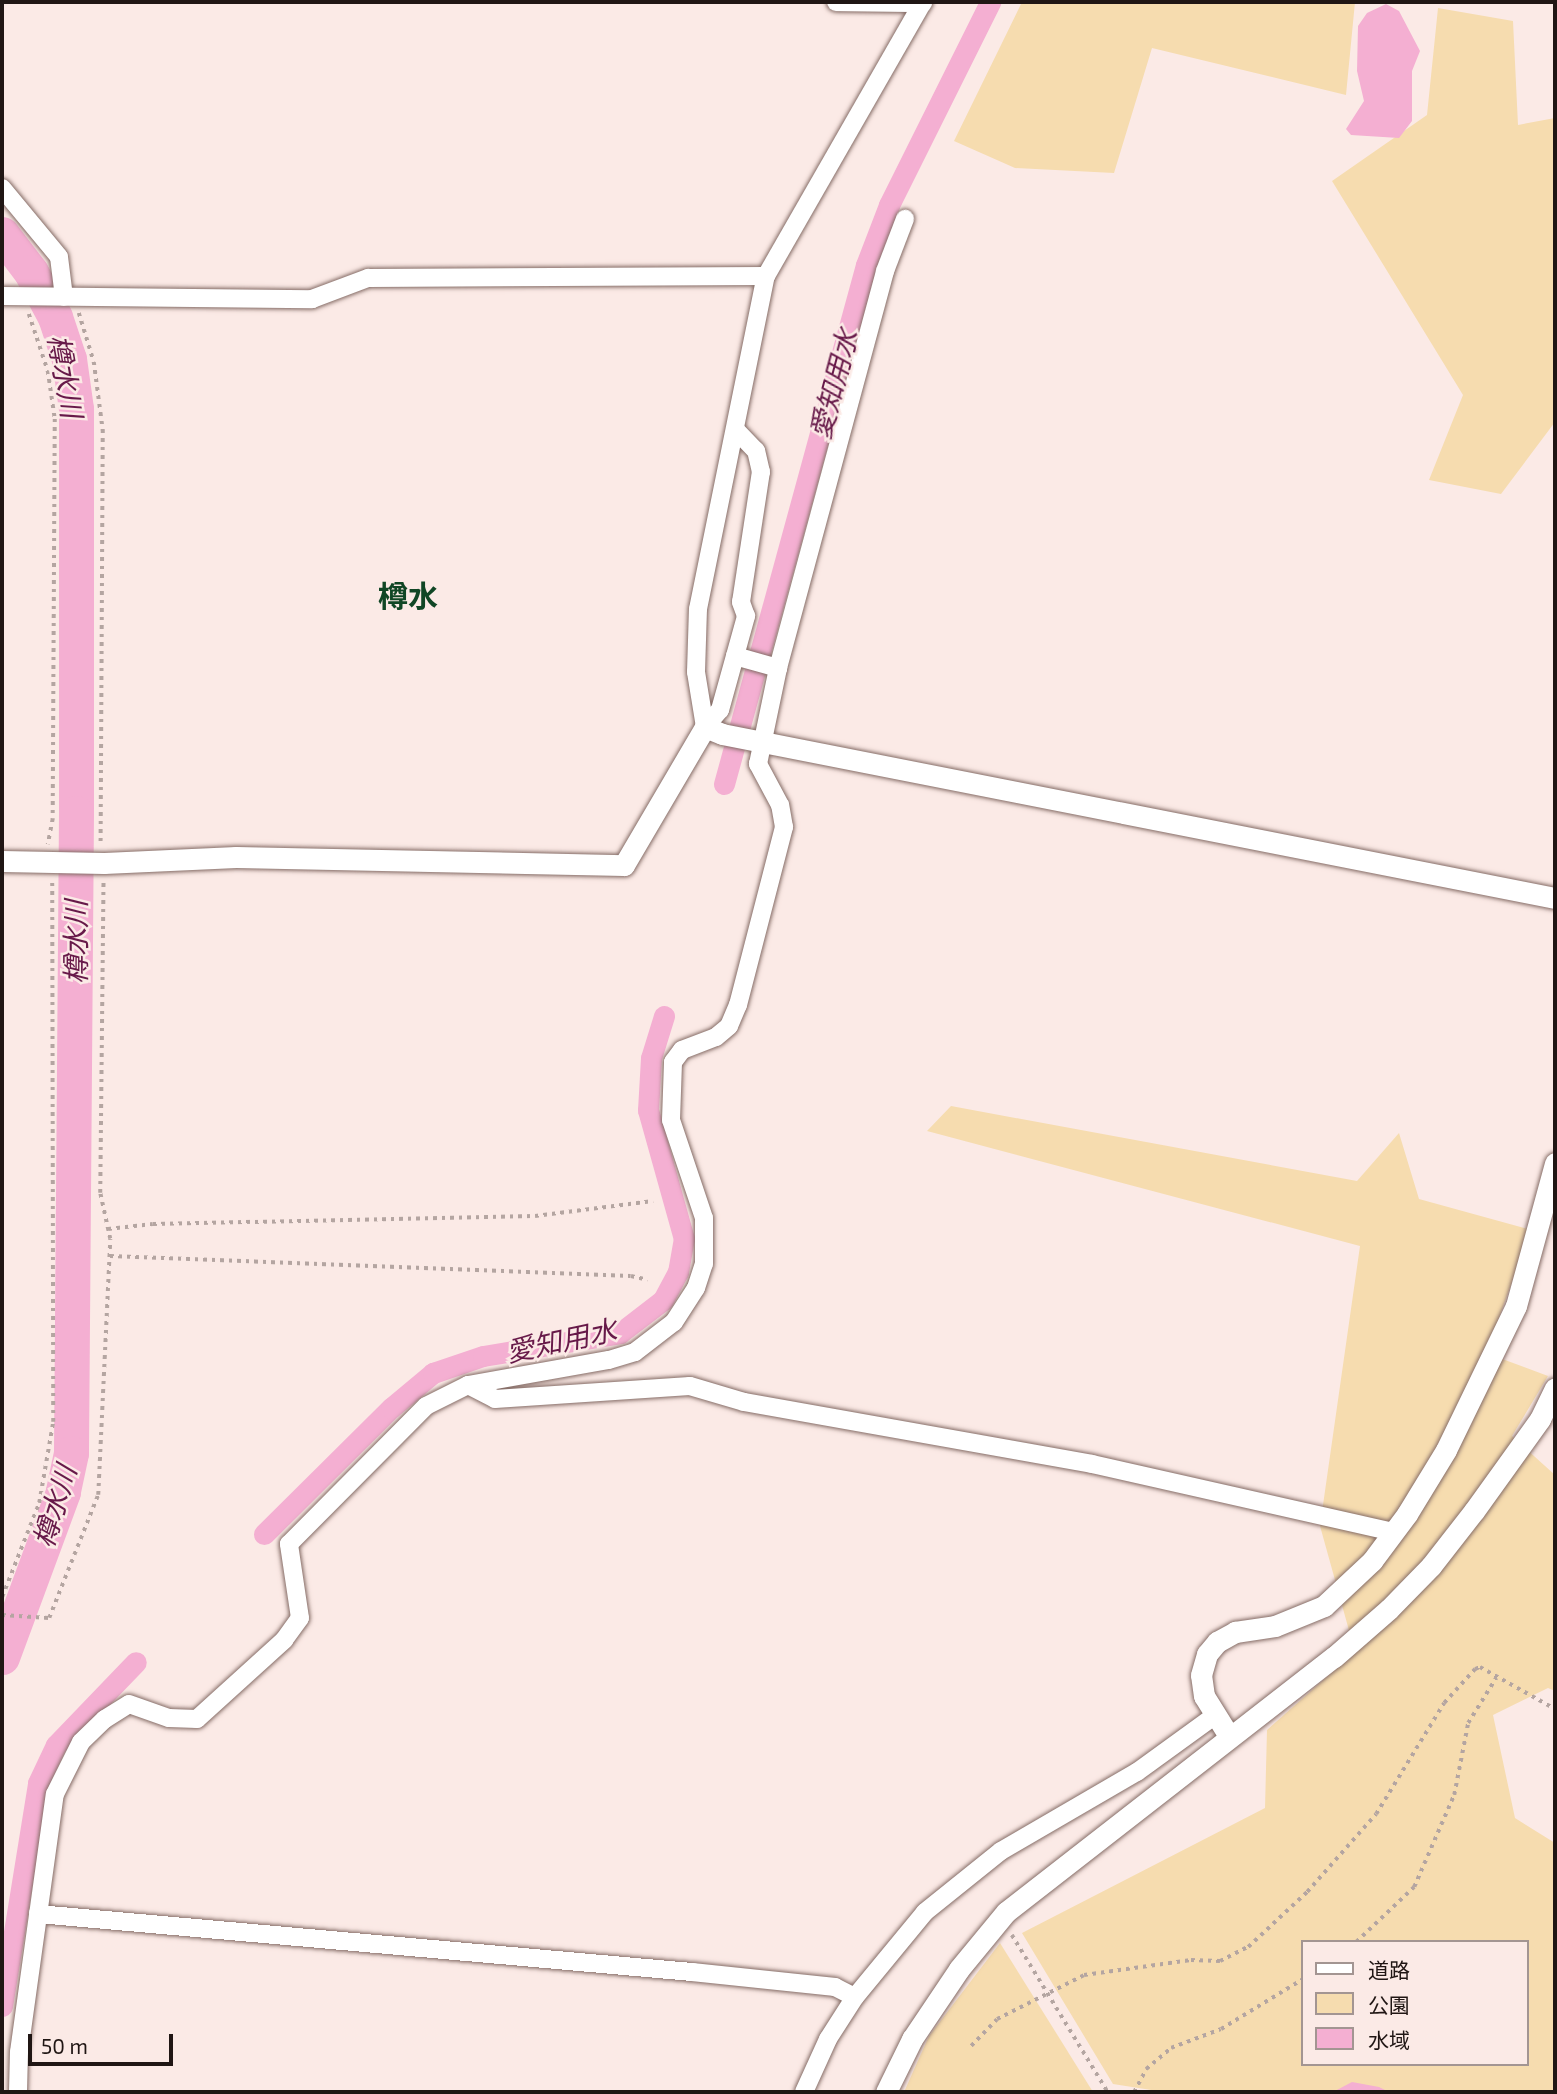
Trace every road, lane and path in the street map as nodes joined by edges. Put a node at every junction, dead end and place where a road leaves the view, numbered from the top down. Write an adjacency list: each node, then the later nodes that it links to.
1 (836, 2): 2 (street)
2 (923, 2): 5 (street)
3 (2, 188): 8 (street)
4 (905, 219): 11 (street)
5 (766, 276): 8 (street); 9 (street)
6 (2, 296): 7 (street)
7 (26, 297): 8 (street); 15 (path)
8 (65, 297): 16 (path)
9 (737, 431): 10 (street); 12 (street)
10 (735, 656): 11 (street); 12 (street)
11 (778, 668): 13 (street)
12 (714, 730): 13 (street); 16 (street)
13 (762, 742): 17 (street); 23 (street)
14 (2, 861): 15 (street)
15 (55, 862): 16 (street); 26 (path)
16 (104, 863): 20 (path)
17 (1555, 898)
18 (1555, 1163): 25 (street)
19 (653, 1201): 20 (path)
20 (108, 1229): 21 (path)
21 (110, 1256): 22 (path); 27 (path)
22 (648, 1280)
23 (468, 1385): 25 (street); 32 (street)
24 (1555, 1388): 31 (street)
25 (1394, 1532): 30 (street)
26 (2, 1597)
27 (2, 1615)
28 (1496, 1678): 29 (path); 34 (path); 36 (path)
29 (1555, 1709)
30 (1214, 1716): 31 (street); 37 (street)
31 (1229, 1736): 42 (street)
32 (38, 1914): 37 (street); 40 (street)
33 (1012, 1936): 36 (path)
34 (1358, 1940)
35 (1302, 1980): 39 (path)
36 (1047, 1992): 38 (path); 43 (path)
37 (855, 1997): 41 (street)
38 (971, 2046)
39 (1134, 2091)
40 (18, 2092)
41 (803, 2092)
42 (886, 2092)
43 (1108, 2092)

